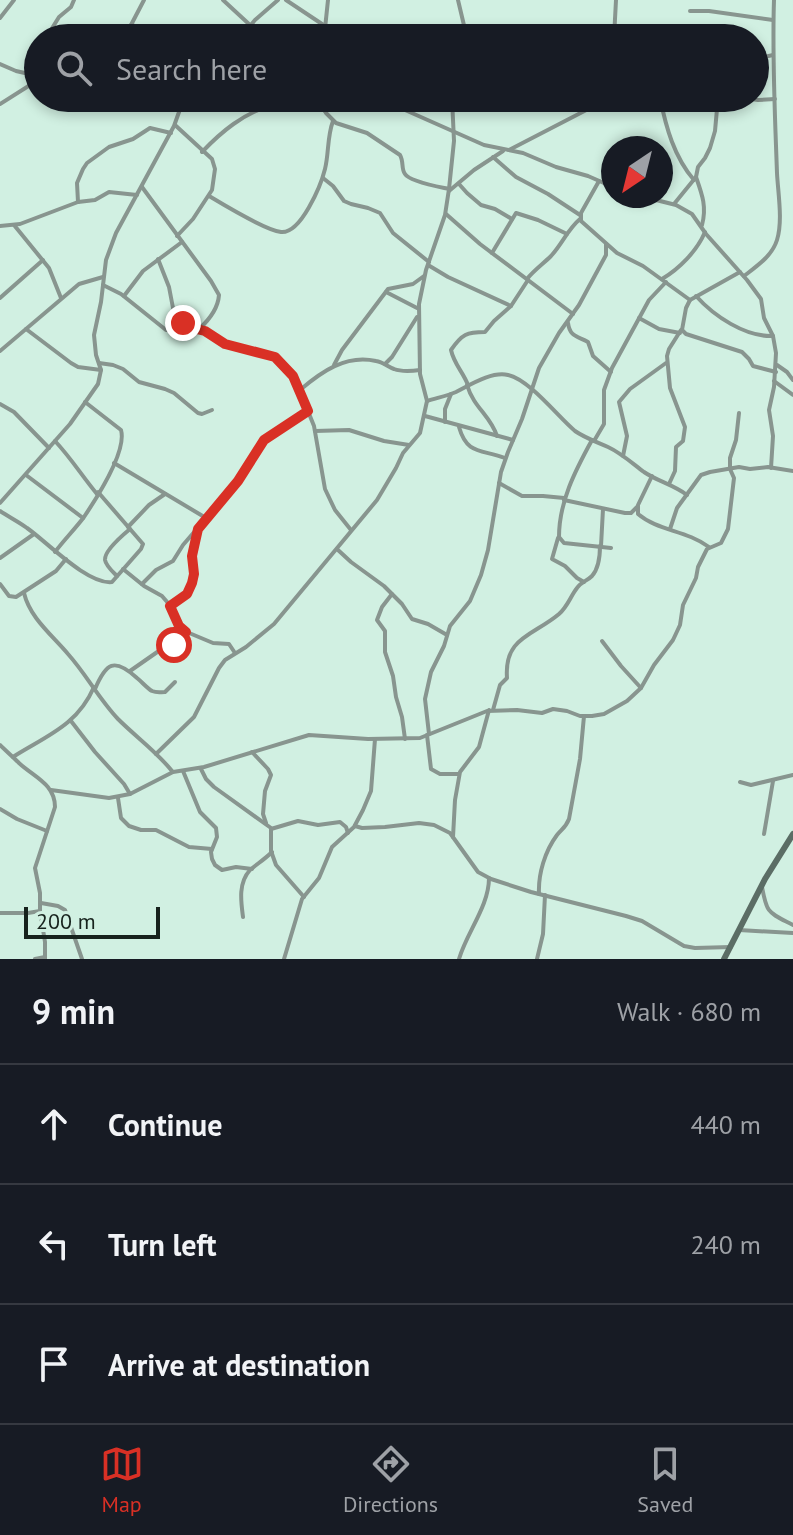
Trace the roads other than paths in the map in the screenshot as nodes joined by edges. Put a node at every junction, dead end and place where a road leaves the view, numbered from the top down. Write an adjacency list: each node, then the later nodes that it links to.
1 (14, 0): 12 (street)
2 (74, 0): 14 (street)
3 (144, 0): 15 (street)
4 (223, 0): 16 (street)
5 (278, 0): 17 (street)
6 (286, 0): 18 (street)
7 (328, 0): 19 (street)
8 (458, 0): 20 (street)
9 (616, 0): 21 (street)
10 (774, 0): 13 (street)
11 (690, 11): 13 (street)
12 (0, 18)
13 (773, 20): 22 (street)
14 (55, 24)
15 (132, 24)
16 (249, 24)
17 (251, 24)
18 (322, 24)
19 (325, 24)
20 (464, 24)
21 (615, 24)
22 (773, 55): 23 (street); 28 (street)
23 (769, 56)
24 (0, 64): 25 (street)
25 (24, 73)
26 (24, 88): 29 (street)
27 (769, 99): 28 (street)
28 (775, 99): 69 (street)
29 (0, 104)
30 (179, 112): 39 (street)
31 (257, 112): 43 (street)
32 (326, 112): 38 (street)
33 (411, 112): 40 (street)
34 (453, 112): 40 (street)
35 (582, 112): 42 (street)
36 (663, 112): 46 (street)
37 (717, 112): 46 (street)
38 (333, 121): 45 (street); 50 (street)
39 (175, 125): 41 (street); 43 (street)
40 (455, 131): 42 (street); 50 (street)
41 (171, 133): 49 (street); 53 (street)
42 (507, 150): 44 (street); 47 (street)
43 (202, 152): 52 (street)
44 (493, 157): 48 (street); 56 (street)
45 (323, 178): 52 (street); 68 (street)
46 (695, 178): 54 (street); 60 (street)
47 (599, 181): 56 (street)
48 (458, 183): 50 (street); 57 (street)
49 (142, 187): 51 (street); 62 (street)
50 (449, 190): 55 (street)
51 (137, 195): 53 (street); 71 (street)
52 (209, 196): 62 (street)
53 (78, 202): 58 (street)
54 (674, 204): 60 (street)
55 (445, 213): 65 (street); 68 (street)
56 (580, 217): 61 (street); 64 (street)
57 (512, 219): 61 (street); 65 (street)
58 (14, 225): 59 (street); 67 (street)
59 (0, 226)
60 (703, 230): 69 (street); 73 (street)
61 (567, 234): 72 (street)
62 (177, 236): 63 (street)
63 (182, 242): 66 (street); 88 (street)
64 (606, 244): 73 (street); 83 (street)
65 (492, 253): 72 (street)
66 (158, 259): 76 (street); 85 (street)
67 (43, 260): 78 (street); 79 (street)
68 (428, 263): 70 (street); 81 (street)
69 (742, 274): 77 (street); 90 (street)
70 (424, 276): 75 (street); 82 (street)
71 (103, 277): 74 (street); 79 (street)
72 (527, 280): 81 (street); 83 (street)
73 (664, 281): 80 (street); 84 (street)
74 (103, 285): 76 (street); 93 (street)
75 (386, 292): 82 (street); 95 (street)
76 (124, 296): 85 (street)
77 (695, 296): 80 (street); 90 (street)
78 (0, 298)
79 (61, 298): 87 (street)
80 (690, 300): 89 (street)
81 (511, 306): 103 (street)
82 (419, 311): 94 (street); 98 (street)
83 (573, 314): 86 (street)
84 (639, 318): 89 (street); 99 (street)
85 (180, 320): 88 (street)
86 (568, 321): 99 (street); 105 (street)
87 (26, 329): 91 (street); 97 (street)
88 (199, 329): 104 (street)
89 (681, 331): 92 (street); 100 (street)
90 (773, 336): 96 (street)
91 (1, 348)
92 (667, 362): 124 (street); 133 (street)
93 (99, 363): 97 (street); 111 (street)
94 (385, 364): 95 (street); 98 (street)
95 (334, 365): 104 (street)
96 (776, 365): 100 (street); 101 (street)
97 (101, 370): 109 (street)
98 (420, 370): 108 (street)
99 (611, 372): 121 (street)
100 (776, 372): 102 (street)
101 (793, 380)
102 (774, 381): 107 (street); 127 (street)
103 (468, 385): 105 (street); 106 (street); 118 (street)
104 (300, 390): 112 (street)
105 (532, 391): 119 (street); 121 (street)
106 (451, 393): 108 (street); 115 (street)
107 (793, 395)
108 (427, 401): 114 (street)
109 (85, 402): 120 (street); 126 (street)
110 (0, 404): 123 (street)
111 (212, 410)
112 (308, 411): 117 (street); 143 (street)
113 (739, 413): 128 (street)
114 (425, 416): 115 (street); 122 (street)
115 (445, 422): 116 (street)
116 (459, 426): 118 (street); 125 (street)
117 (315, 431): 122 (street); 147 (street)
118 (497, 436): 119 (street)
119 (513, 440): 125 (street)
120 (55, 441): 123 (street); 134 (street)
121 (593, 441): 124 (street); 137 (street)
122 (409, 445): 147 (street)
123 (49, 448): 130 (street)
124 (623, 456): 131 (street)
125 (505, 458): 132 (street)
126 (114, 463): 134 (street); 135 (street)
127 (771, 468): 128 (street); 129 (street)
128 (730, 469): 136 (street); 151 (street)
129 (793, 471)
130 (26, 475): 138 (street); 142 (street)
131 (652, 476): 133 (street); 139 (street)
132 (499, 483): 137 (street); 166 (street)
133 (669, 484): 136 (street)
134 (97, 493): 142 (street); 144 (street)
135 (165, 494): 143 (street); 144 (street)
136 (687, 495): 146 (street)
137 (564, 499): 140 (street); 149 (street)
138 (0, 503)
139 (637, 507): 140 (street); 146 (street)
140 (603, 508): 150 (street)
141 (0, 511): 148 (street)
142 (83, 518): 154 (street)
143 (206, 518): 145 (street)
144 (129, 528): 157 (street); 158 (street)
145 (198, 529): 161 (street); 164 (street)
146 (670, 529): 151 (street)
147 (351, 530): 153 (street)
148 (34, 534): 154 (street); 155 (street)
149 (559, 537): 150 (street); 159 (street)
150 (600, 546): 152 (street); 159 (street)
151 (709, 547): 172 (street)
152 (611, 548)
153 (337, 549): 163 (street); 168 (street)
154 (55, 552): 156 (street)
155 (0, 558)
156 (66, 559): 158 (street); 162 (street)
157 (123, 569): 158 (street); 161 (street)
158 (117, 576)
159 (584, 582): 173 (street)
160 (0, 584): 162 (street)
161 (142, 584): 164 (street)
162 (24, 593): 171 (street)
163 (392, 594): 166 (street); 178 (street)
164 (170, 606): 165 (street)
165 (186, 632): 168 (street); 169 (street)
166 (447, 635): 176 (street)
167 (602, 641): 172 (street)
168 (235, 653): 181 (street)
169 (130, 671): 170 (street); 171 (street)
170 (175, 682)
171 (94, 688): 175 (street); 181 (street)
172 (641, 688): 174 (street)
173 (491, 710): 174 (street); 176 (street); 186 (street)
174 (584, 716): 207 (street)
175 (71, 721): 182 (street); 191 (street)
176 (428, 734): 178 (street); 186 (street)
177 (375, 739): 178 (street); 180 (street); 195 (street)
178 (405, 739)
179 (0, 745): 182 (street)
180 (252, 752): 183 (street); 194 (street)
181 (156, 754): 185 (street)
182 (13, 757): 190 (street)
183 (200, 768): 184 (street); 194 (street)
184 (183, 770): 185 (street); 202 (street)
185 (173, 772): 191 (street)
186 (459, 774): 201 (street)
187 (793, 775): 188 (street)
188 (773, 780): 189 (street); 199 (street)
189 (740, 782)
190 (51, 790): 192 (street); 197 (street)
191 (130, 794): 192 (street)
192 (118, 798): 202 (street)
193 (0, 809): 197 (street)
194 (266, 823): 196 (street)
195 (355, 826): 198 (street); 201 (street)
196 (271, 829): 198 (street); 203 (street)
197 (47, 831): 209 (street)
198 (348, 833): 208 (street)
199 (764, 834)
200 (793, 834): 206 (street)
201 (453, 837): 205 (street)
202 (212, 849): 204 (street)
203 (272, 852): 204 (street); 208 (street)
204 (252, 869): 212 (street)
205 (489, 878): 207 (street); 221 (street)
206 (762, 886): 213 (street); 214 (street)
207 (542, 894): 216 (street); 222 (street)
208 (304, 897): 220 (street)
209 (41, 903): 210 (street); 219 (street)
210 (40, 911): 211 (street); 217 (street)
211 (0, 913)
212 (243, 917)
213 (793, 925)
214 (739, 930): 215 (street); 216 (street)
215 (793, 933)
216 (731, 947): 223 (street)
217 (45, 958): 218 (street)
218 (35, 959)
219 (82, 959)
220 (284, 959)
221 (459, 959)
222 (537, 959)
223 (724, 959)

